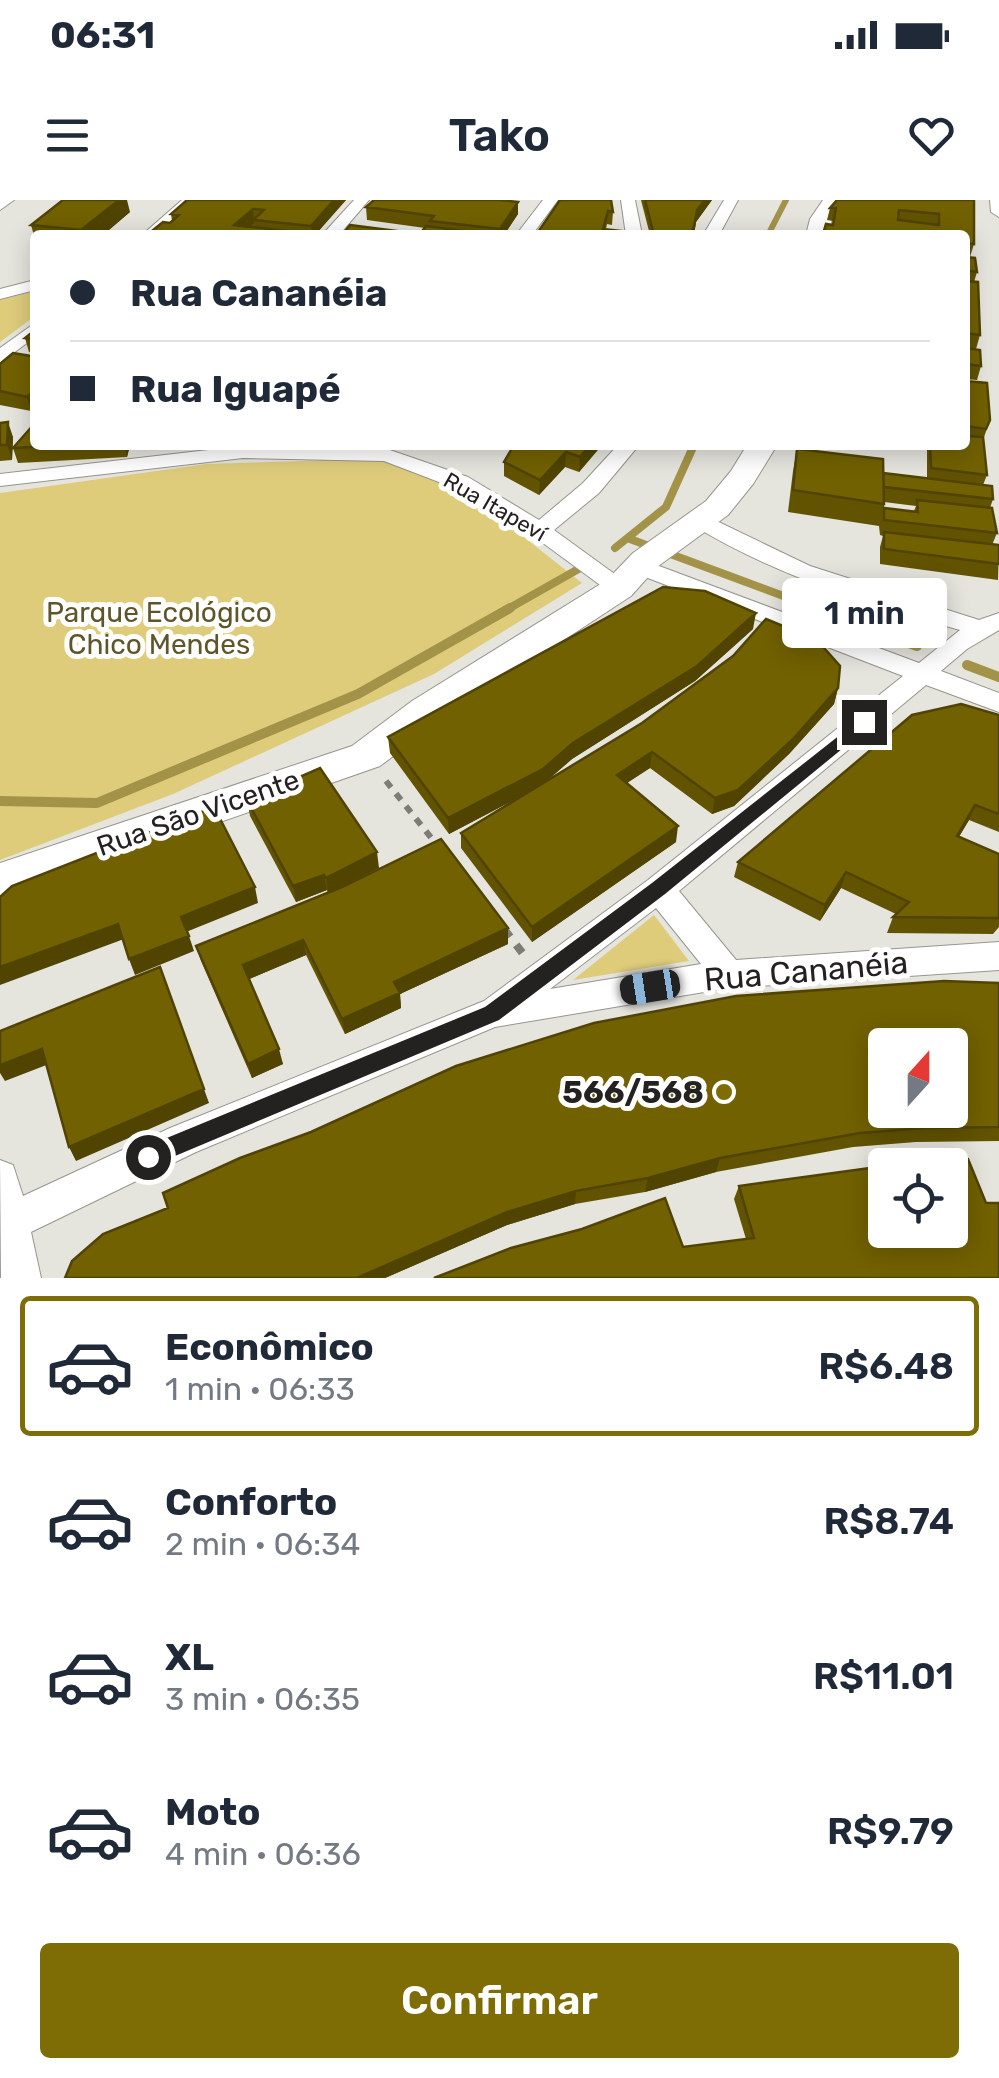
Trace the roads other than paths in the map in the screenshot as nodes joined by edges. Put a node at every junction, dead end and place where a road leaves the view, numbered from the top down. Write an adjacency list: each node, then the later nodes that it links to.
1 (8, 200): 9 (street)
2 (192, 200): 11 (street)
3 (362, 200): 12 (street)
4 (550, 200): 13 (street)
5 (628, 200): 14 (street)
6 (731, 200): 15 (street)
7 (834, 200): 16 (street)
8 (997, 200): 10 (street)
9 (0, 205)
10 (999, 210)
11 (156, 230)
12 (335, 230)
13 (528, 230)
14 (633, 230)
15 (714, 230)
16 (818, 230)
17 (30, 287): 18 (street)
18 (0, 294)
19 (30, 332): 20 (street)
20 (0, 357)
21 (390, 450): 24 (street, Rua Itapeví); 27 (street, Rua Itapeví)
22 (625, 450): 27 (street)
23 (760, 450): 26 (street, Rua São Vicente)
24 (156, 452): 25 (street, Rua Itapeví)
25 (0, 480)
26 (702, 521): 28 (street, Rua São Vicente); 29 (street)
27 (540, 530): 28 (street, Rua Itapeví)
28 (627, 576): 30 (street, Rua Itapeví); 32 (street, Rua São Vicente)
29 (990, 624): 30 (street)
30 (923, 674): 31 (street, Rua Itapeví); 33 (street)
31 (999, 703)
32 (0, 881)
33 (659, 888): 35 (street); 36 (street)
34 (999, 956): 35 (street, Rua Cananéia)
35 (728, 974): 36 (street, Rua Cananéia)
36 (492, 1014): 38 (street, Rua Cananéia)
37 (0, 1178): 38 (street)
38 (4, 1225): 39 (street)
39 (21, 1278)

